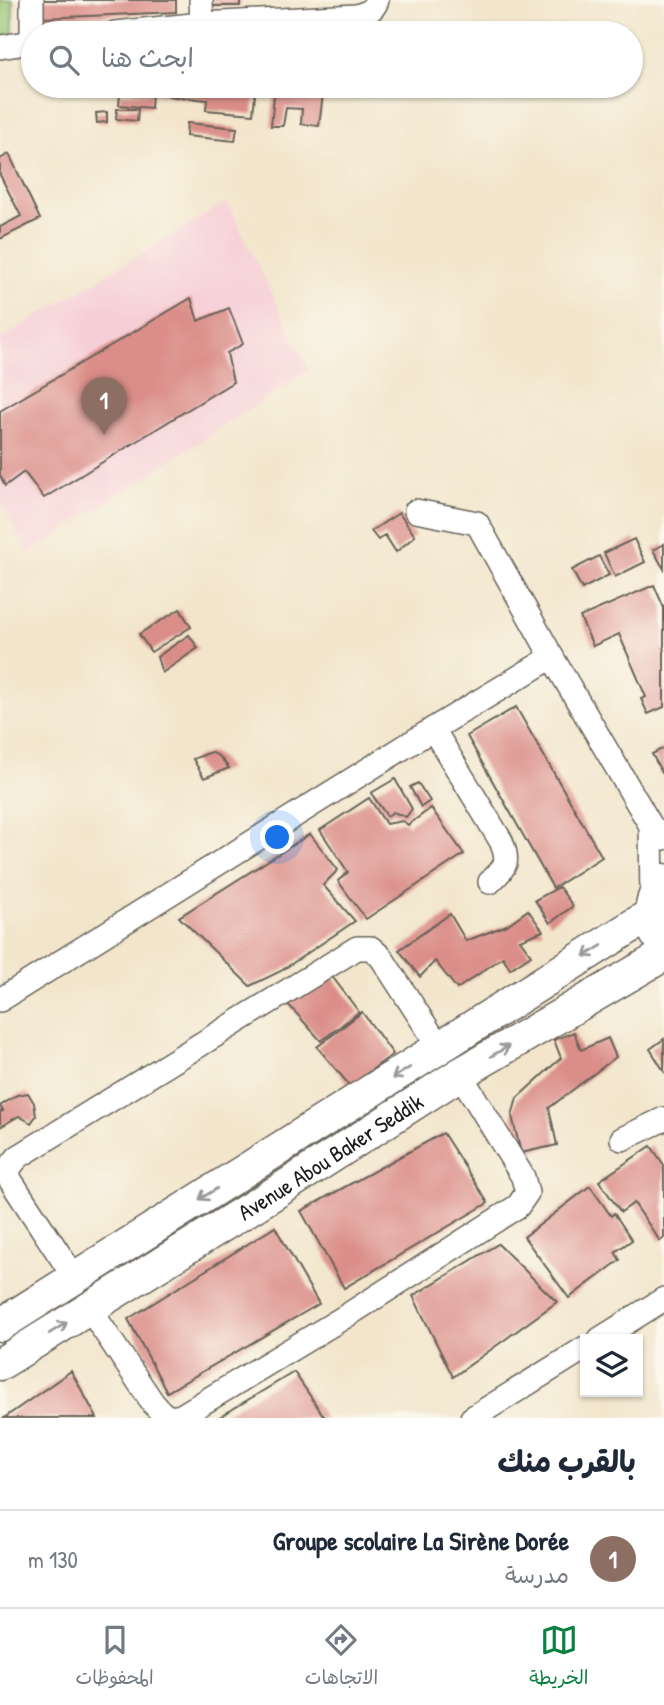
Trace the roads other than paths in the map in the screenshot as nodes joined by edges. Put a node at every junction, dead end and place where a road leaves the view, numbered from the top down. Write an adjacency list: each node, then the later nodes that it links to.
1 (32, 0): 4 (street)
2 (201, 0): 5 (street)
3 (377, 0): 6 (street)
4 (32, 21)
5 (202, 21)
6 (260, 21)
7 (21, 44): 8 (street)
8 (0, 47)
9 (416, 511): 10 (street)
10 (552, 657): 11 (street); 12 (street)
11 (433, 729): 13 (street); 17 (street)
12 (657, 832): 14 (street)
13 (490, 882)
14 (656, 899): 15 (main road); 18 (main road, Avenue Abou Baker Seddik, one-way to 18)
15 (664, 945)
16 (664, 955): 19 (main road, Avenue Abou Baker Seddik, one-way to 16)
17 (0, 1000)
18 (440, 1048): 22 (main road, Avenue Abou Baker Seddik, one-way to 22); 22 (street)
19 (460, 1074): 24 (main road, Avenue Abou Baker Seddik); 24 (street)
20 (664, 1119): 21 (street)
21 (622, 1139)
22 (74, 1277): 25 (main road, Avenue Abou Baker Seddik)
23 (664, 1299): 26 (street)
24 (89, 1308): 28 (main road, Avenue Abou Baker Seddik, one-way to 24)
25 (0, 1325)
26 (608, 1334)
27 (580, 1351): 29 (street)
28 (0, 1364)
29 (472, 1418)

